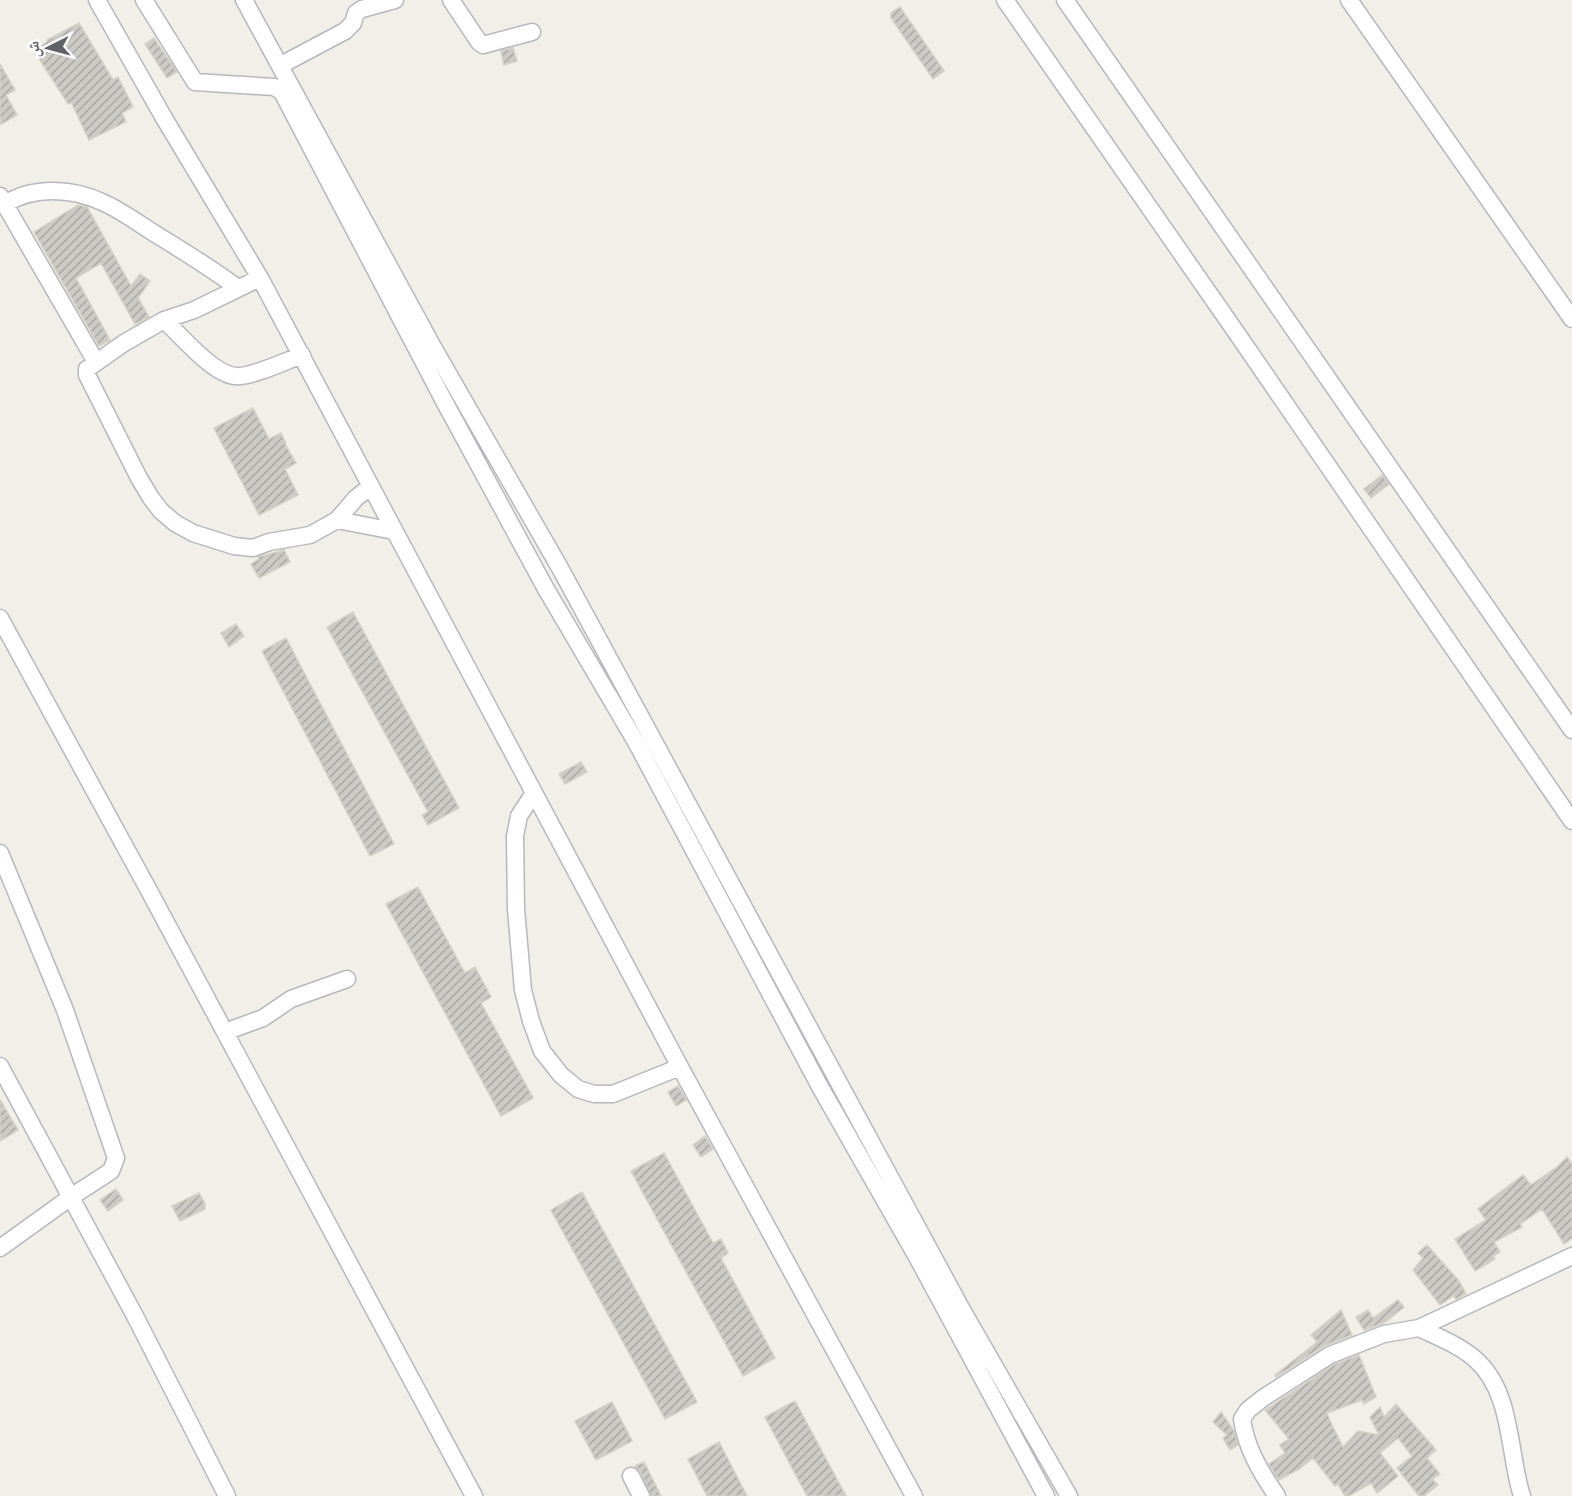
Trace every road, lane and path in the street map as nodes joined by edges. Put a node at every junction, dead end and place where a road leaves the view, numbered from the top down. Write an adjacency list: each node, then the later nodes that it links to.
1 (97, 0): 12 (street)
2 (144, 0): 40 (street)
3 (244, 0): 10 (street)
4 (395, 0): 10 (street)
5 (452, 0): 9 (street)
6 (1005, 0): 24 (street)
7 (1065, 0): 22 (street)
8 (1349, 0): 14 (street)
9 (532, 32)
10 (281, 65): 41 (street)
11 (2, 200): 13 (street); 17 (street)
12 (260, 278): 13 (street); 16 (street)
13 (238, 288): 15 (street)
14 (1572, 318)
15 (164, 320): 16 (street); 17 (street)
16 (302, 355): 18 (street)
17 (96, 362): 19 (street)
18 (370, 487): 19 (street); 20 (street)
19 (336, 520): 20 (street)
20 (394, 531): 23 (street)
21 (0, 618): 27 (street)
22 (1572, 730)
23 (534, 793): 29 (street); 29 (street)
24 (1572, 821)
25 (0, 853): 31 (street)
26 (347, 979): 27 (street)
27 (225, 1032): 37 (street)
28 (0, 1066): 30 (street)
29 (680, 1067): 39 (street)
30 (6, 1091): 31 (street)
31 (71, 1197): 32 (street); 36 (street)
32 (0, 1248)
33 (1572, 1256): 34 (street)
34 (1419, 1328): 42 (street); 43 (street)
35 (631, 1476): 38 (street)
36 (227, 1496)
37 (474, 1496)
38 (641, 1496)
39 (914, 1496)
40 (1046, 1496)
41 (1069, 1496)
42 (1277, 1496)
43 (1522, 1496)

